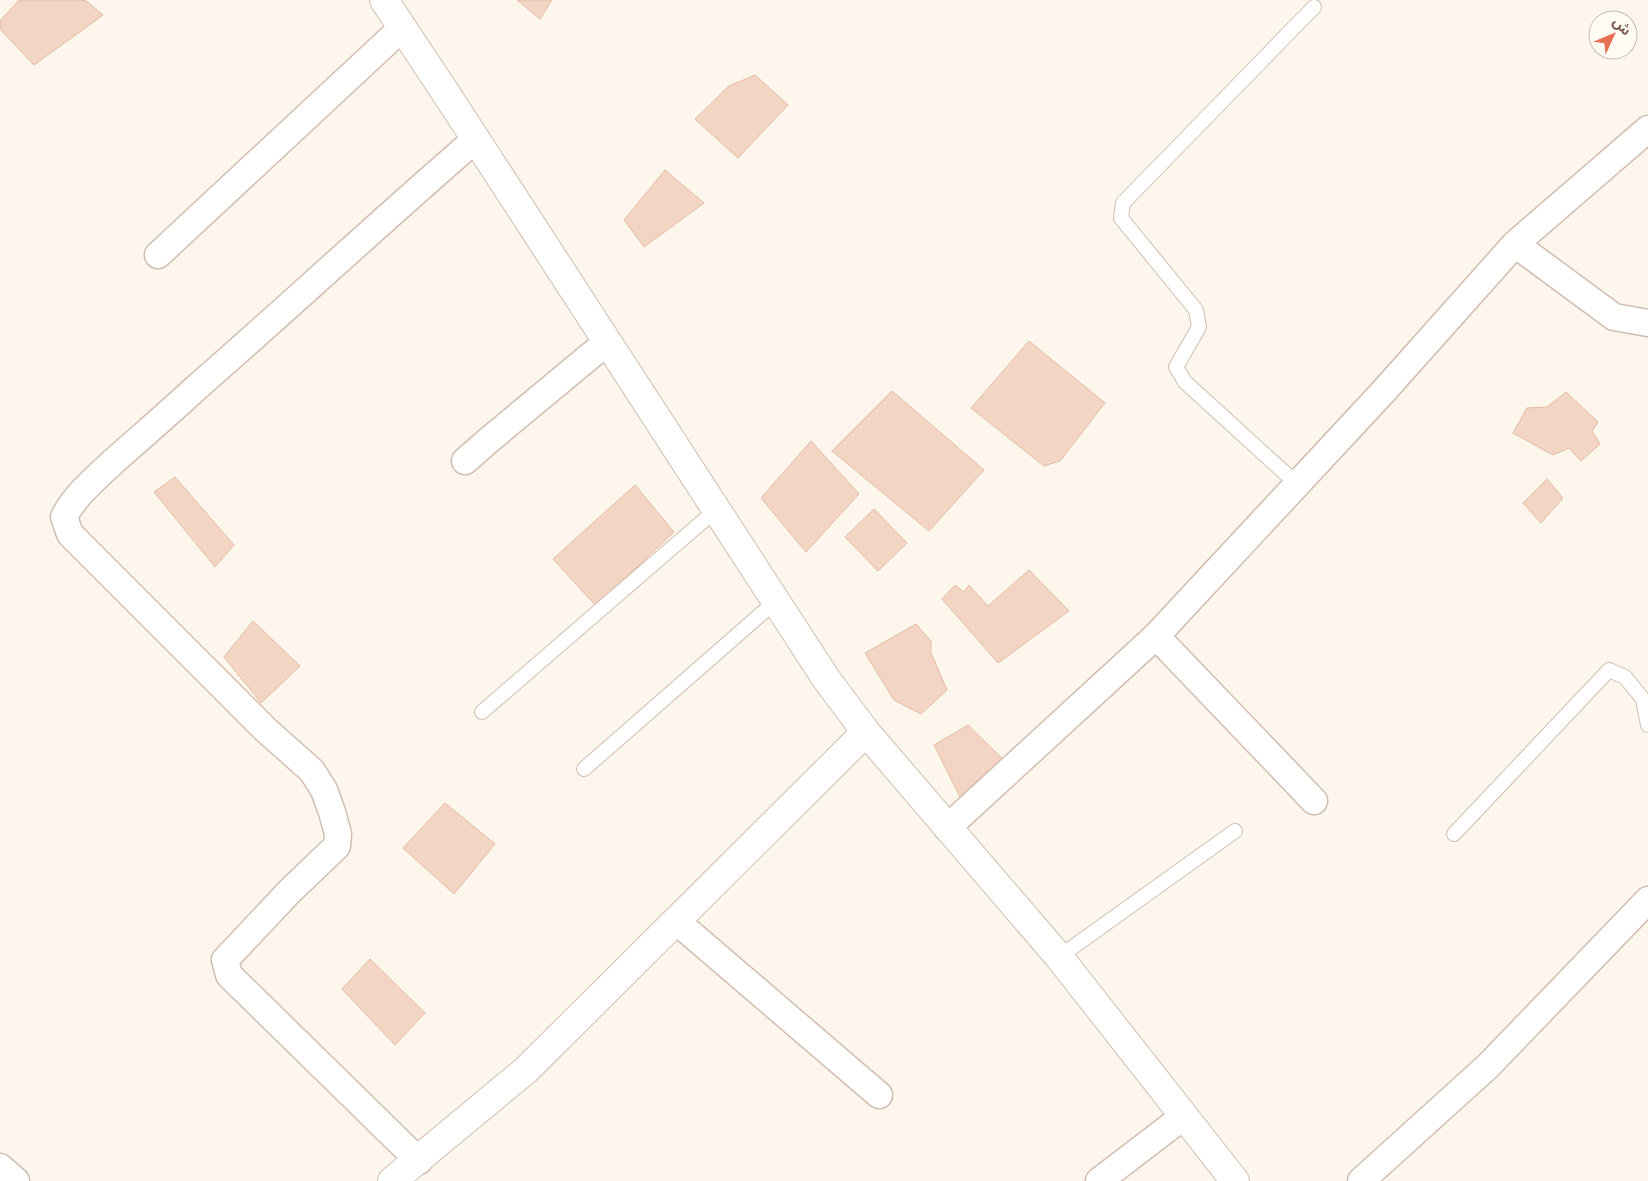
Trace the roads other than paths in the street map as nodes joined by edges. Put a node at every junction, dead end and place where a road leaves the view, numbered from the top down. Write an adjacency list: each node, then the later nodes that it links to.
1 (384, 0): 3 (street)
2 (1314, 6): 11 (lane)
3 (402, 28): 5 (street); 7 (street)
4 (1648, 129): 6 (street)
5 (476, 139): 9 (street); 28 (street)
6 (1515, 244): 8 (street); 11 (street)
7 (158, 255)
8 (1648, 323)
9 (607, 342): 10 (street); 12 (street)
10 (465, 462)
11 (1297, 484): 14 (street)
12 (717, 509): 13 (street); 15 (lane)
13 (776, 601): 17 (street); 18 (lane)
14 (1156, 636): 19 (street); 20 (street)
15 (482, 712)
16 (1648, 725): 22 (lane)
17 (866, 732): 20 (street); 24 (street)
18 (584, 769)
19 (1314, 801)
20 (947, 828): 25 (street)
21 (1236, 831): 25 (lane)
22 (1454, 834)
23 (1648, 900): 34 (street)
24 (676, 921): 26 (street); 28 (street)
25 (1059, 957): 27 (street)
26 (879, 1095)
27 (1184, 1116): 32 (street); 33 (street)
28 (419, 1161): 31 (street)
29 (0, 1167): 30 (street)
30 (16, 1181)
31 (392, 1181)
32 (1099, 1181)
33 (1235, 1181)
34 (1361, 1181)

